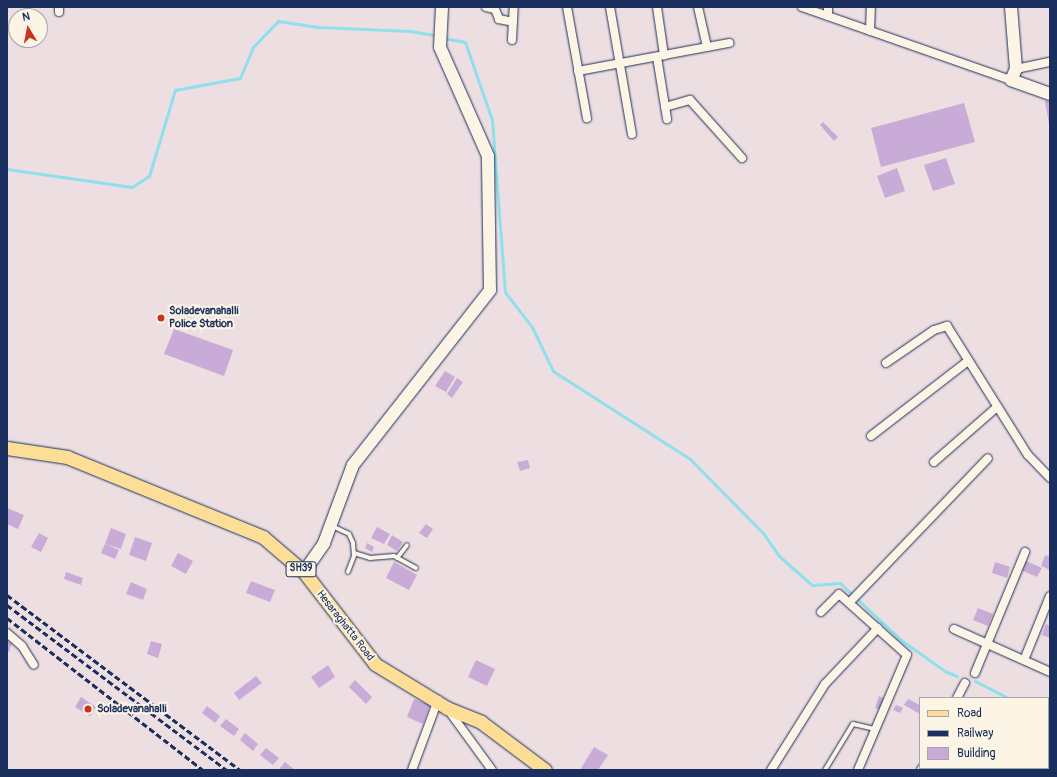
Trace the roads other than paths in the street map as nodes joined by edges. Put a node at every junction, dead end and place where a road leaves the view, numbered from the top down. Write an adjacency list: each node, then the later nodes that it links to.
1 (442, 7): 39 (street)
2 (486, 7): 12 (street)
3 (514, 7): 14 (street)
4 (567, 7): 23 (street)
5 (610, 7): 21 (street)
6 (657, 7): 19 (street)
7 (698, 7): 18 (street)
8 (802, 7): 13 (street)
9 (828, 7): 13 (street)
10 (871, 7): 15 (street)
11 (1011, 7): 22 (street)
12 (496, 8): 14 (street)
13 (828, 16): 15 (street)
14 (513, 22): 16 (street)
15 (870, 31): 24 (street)
16 (512, 40)
17 (729, 43): 18 (street)
18 (707, 47): 19 (street)
19 (661, 56): 21 (street); 26 (street)
20 (1050, 62): 22 (street)
21 (621, 63): 23 (street); 29 (street)
22 (1016, 69): 24 (street)
23 (578, 71): 27 (street)
24 (1011, 80): 25 (street)
25 (1050, 94)
26 (665, 107): 28 (street); 30 (street)
27 (587, 118)
28 (667, 119)
29 (632, 134)
30 (742, 158)
31 (968, 361): 32 (street); 33 (street); 34 (street)
32 (886, 363)
33 (997, 407): 37 (street); 38 (street)
34 (871, 436)
35 (7, 448): 45 (main road, Hesaraghatta Road / SH39)
36 (988, 458): 48 (street)
37 (934, 462)
38 (1050, 478)
39 (330, 525): 42 (lane); 45 (street)
40 (407, 545): 43 (lane)
41 (1024, 552): 53 (street)
42 (354, 553): 43 (lane); 46 (lane)
43 (397, 558): 44 (lane)
44 (416, 568)
45 (304, 572): 60 (main road, Hesaraghatta Road / SH39)
46 (348, 572)
47 (1050, 596): 54 (street)
48 (850, 602): 49 (street); 50 (street)
49 (821, 612)
50 (878, 628): 61 (street); 65 (street)
51 (954, 629): 53 (street)
52 (7, 633): 55 (street)
53 (988, 645): 54 (street); 57 (street)
54 (1024, 660): 56 (street)
55 (34, 665)
56 (1050, 672)
57 (975, 673)
58 (965, 682): 59 (street)
59 (958, 697)
60 (443, 704): 62 (street); 63 (street); 64 (main road, Hesaraghatta Road / SH39)
61 (876, 730): 66 (lane); 67 (street)
62 (412, 770)
63 (492, 770)
64 (545, 770)
65 (771, 770)
66 (825, 770)
67 (858, 770)

